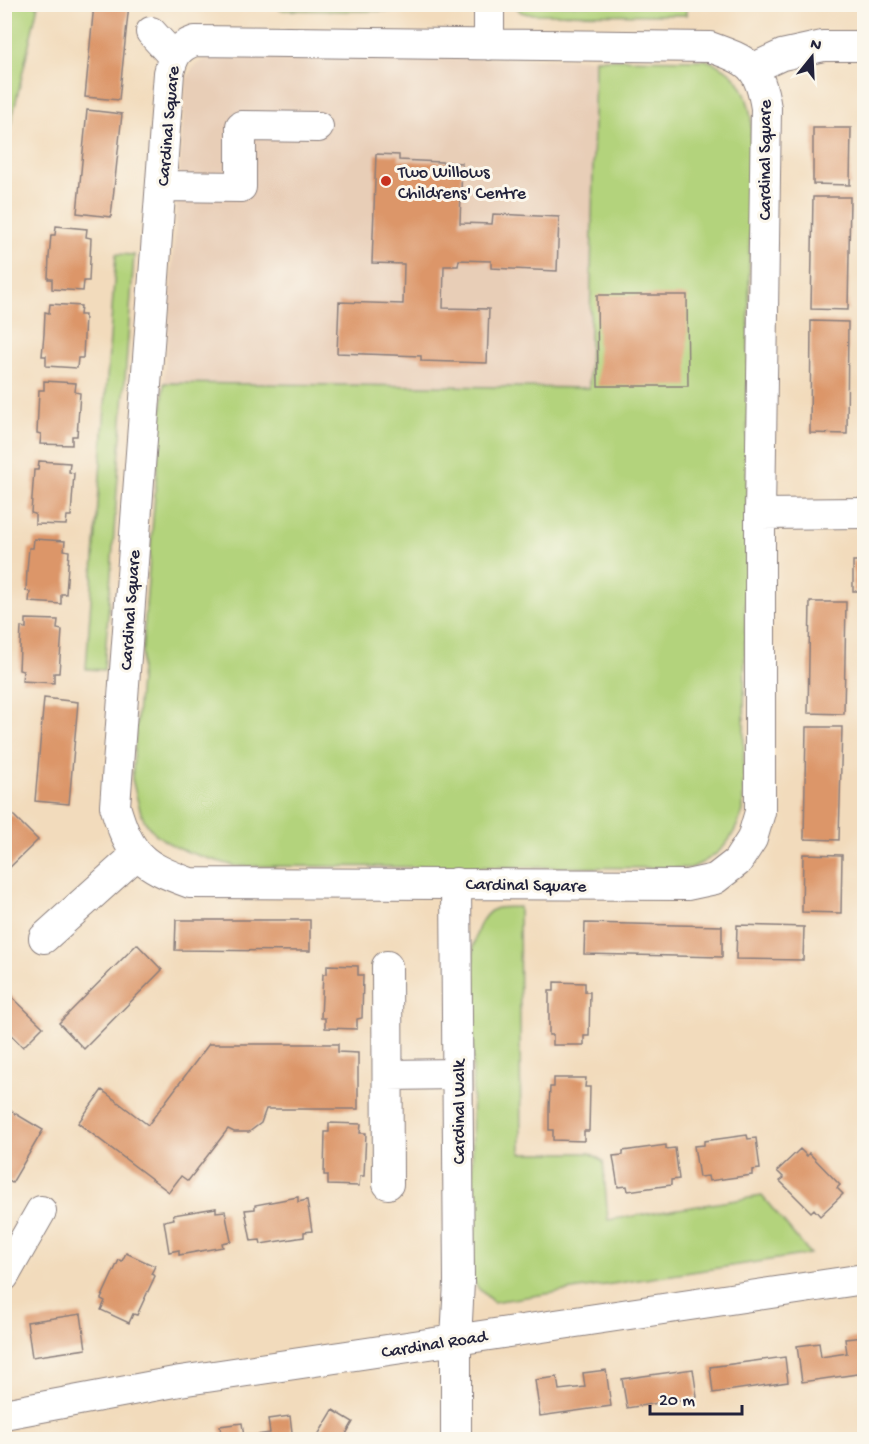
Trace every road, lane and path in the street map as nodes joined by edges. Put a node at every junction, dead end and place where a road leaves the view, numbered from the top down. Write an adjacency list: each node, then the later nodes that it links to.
1 (489, 4): 3 (street)
2 (151, 32): 5 (street)
3 (489, 45): 5 (street, Cardinal Square); 6 (street, Cardinal Square)
4 (864, 46): 6 (street)
5 (173, 56): 8 (street, Cardinal Square)
6 (754, 68): 10 (street, Cardinal Square)
7 (318, 126): 8 (street)
8 (161, 186): 11 (street, Cardinal Square)
9 (864, 513): 10 (street)
10 (760, 514): 12 (street, Cardinal Square)
11 (136, 855): 12 (street, Cardinal Square); 13 (street)
12 (456, 883): 15 (street, Cardinal Walk)
13 (45, 938)
14 (387, 966): 16 (street)
15 (458, 1074): 16 (street); 21 (street, Cardinal Walk)
16 (388, 1075): 17 (street)
17 (388, 1185)
18 (41, 1211): 19 (street)
19 (4, 1276)
20 (864, 1279): 21 (street, Cardinal Road)
21 (456, 1340): 22 (street, Cardinal Road); 23 (street, Cardinal Walk)
22 (4, 1414)
23 (456, 1440)

